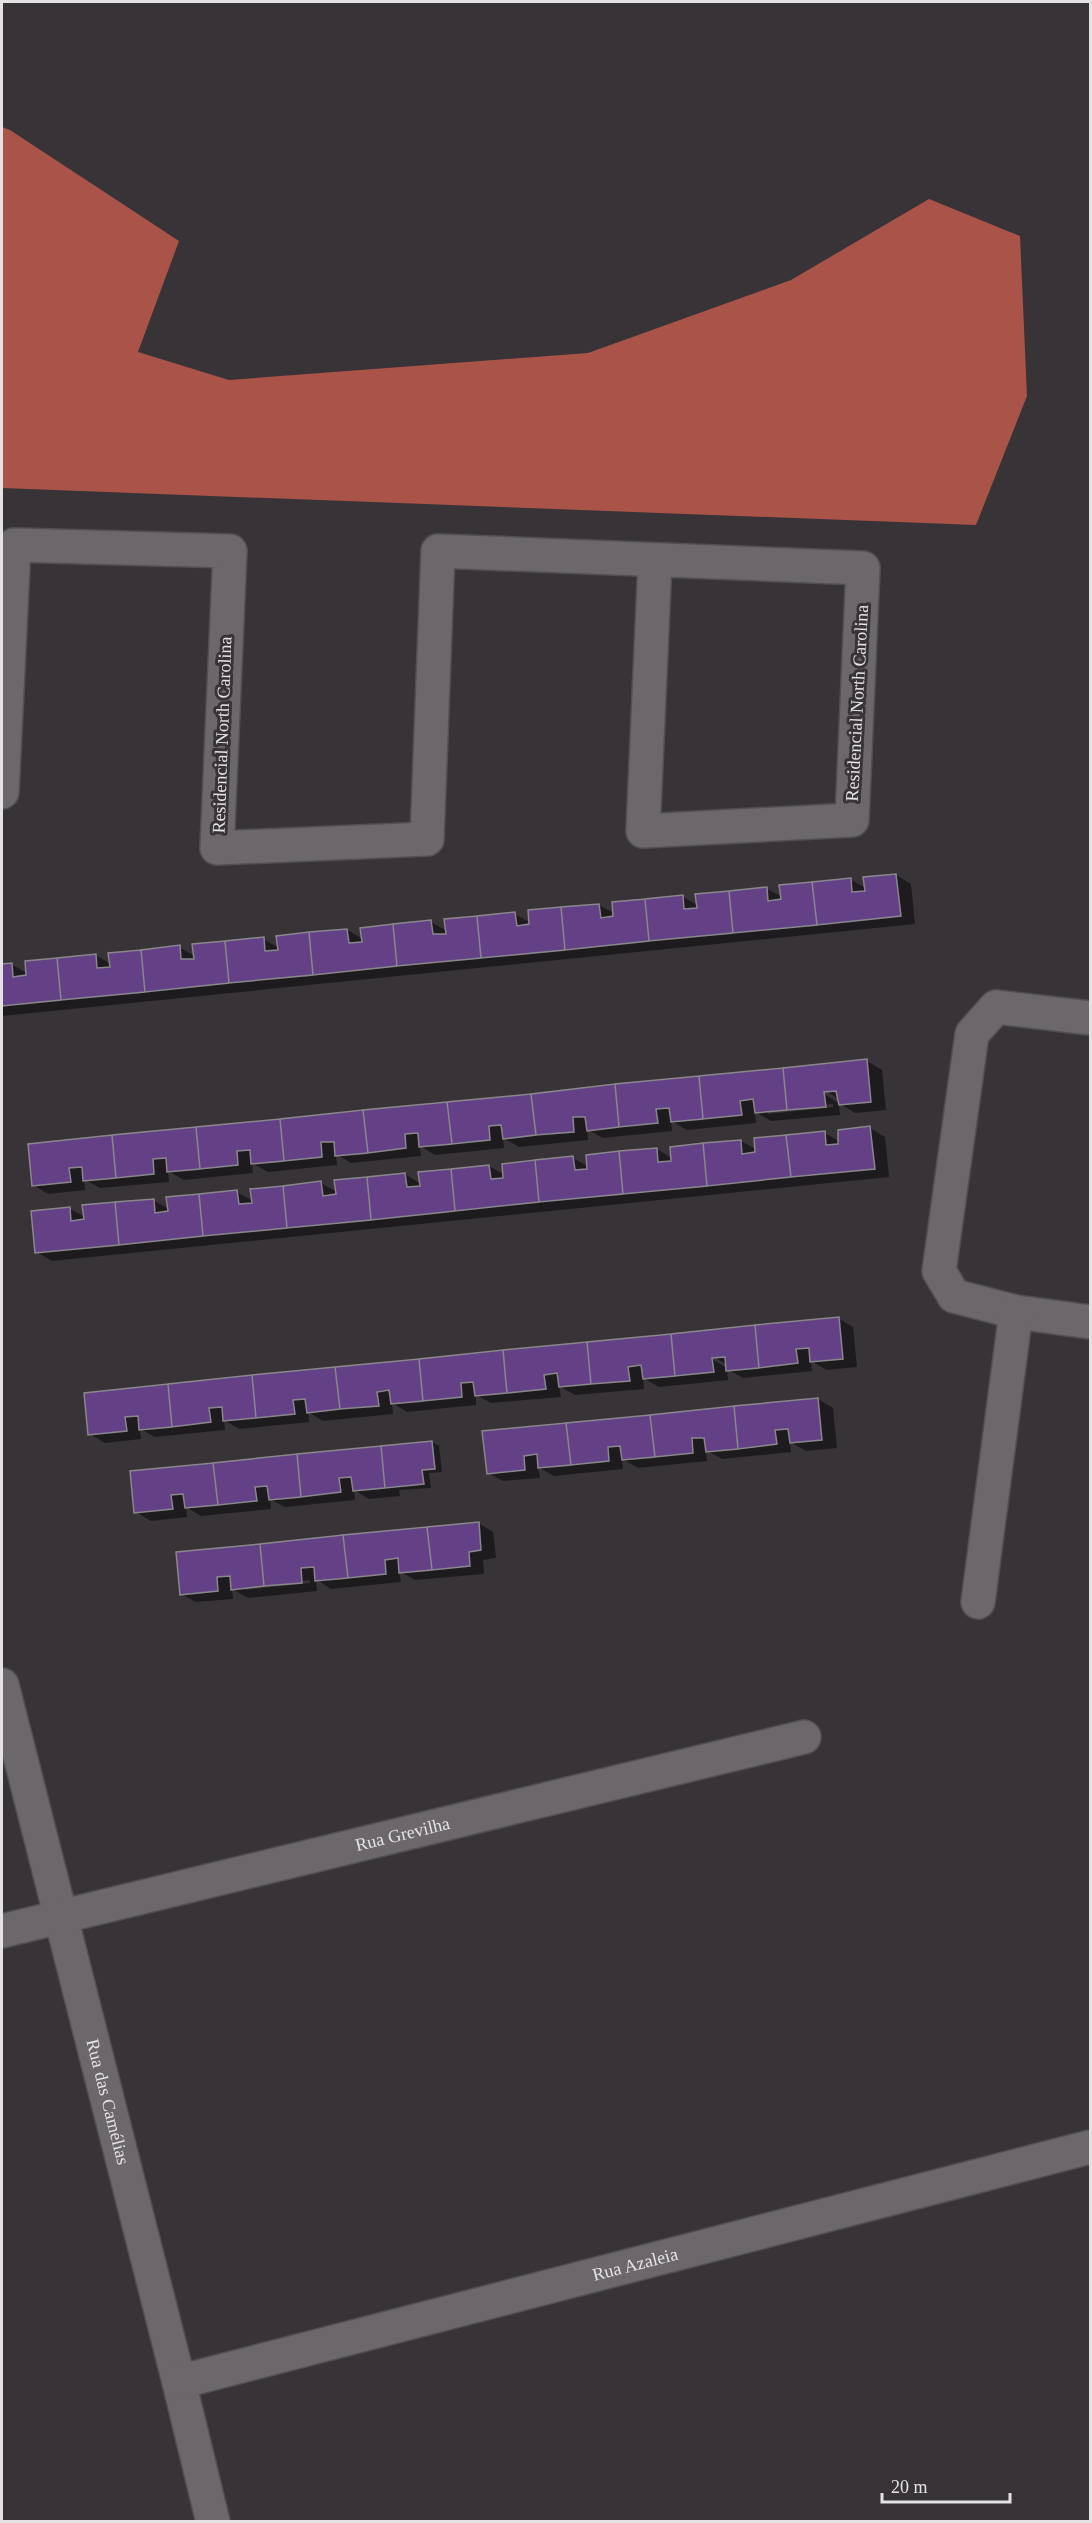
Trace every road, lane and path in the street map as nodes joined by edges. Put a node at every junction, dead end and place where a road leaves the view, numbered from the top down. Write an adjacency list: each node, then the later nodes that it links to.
1 (655, 561): 1 (street, Residencial North Carolina); 2 (street, Residencial North Carolina)
2 (2, 792)
3 (1090, 1018): 4 (street)
4 (1016, 1312): 5 (street); 6 (street)
5 (1090, 1322)
6 (978, 1602)
7 (2, 1685): 9 (street, Rua das Camélias)
8 (804, 1737): 9 (street, Rua Grevilha)
9 (61, 1917): 10 (street, Rua Grevilha); 12 (street, Rua das Camélias)
10 (2, 1931)
11 (1090, 2147): 12 (street, Rua Azaleia)
12 (179, 2382): 13 (street, Rua das Camélias)
13 (213, 2522)

